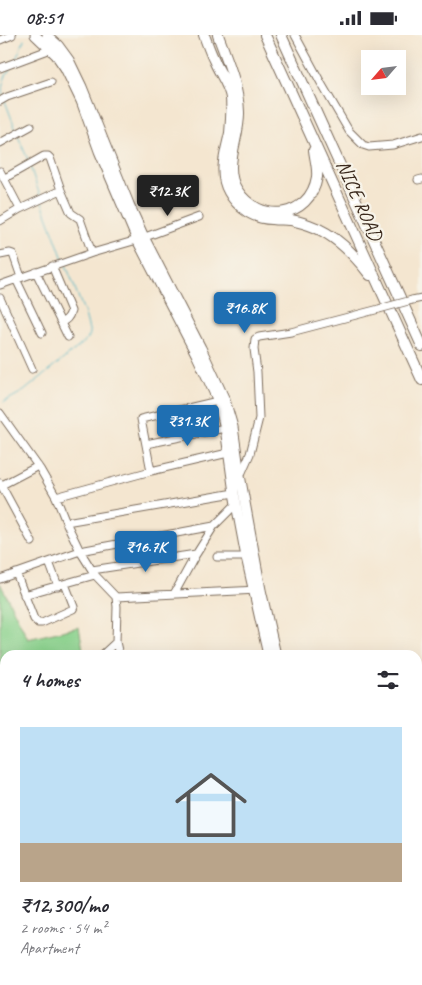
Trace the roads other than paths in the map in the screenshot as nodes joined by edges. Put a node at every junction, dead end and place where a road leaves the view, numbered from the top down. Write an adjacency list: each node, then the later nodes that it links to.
1 (12, 35): 9 (street)
2 (35, 35): 10 (main road)
3 (47, 35): 24 (main road)
4 (204, 35): 31 (highway)
5 (218, 35): 15 (highway)
6 (266, 35): 15 (highway, NICE ROAD)
7 (281, 35): 37 (highway, NICE ROAD)
8 (295, 35): 16 (street)
9 (0, 40)
10 (50, 49): 11 (street); 24 (main road)
11 (0, 68)
12 (51, 82): 13 (street)
13 (3, 99)
14 (31, 126): 17 (street)
15 (311, 135): 31 (highway, NICE ROAD)
16 (422, 136)
17 (0, 143)
18 (0, 171): 19 (street)
19 (5, 178): 20 (street); 21 (street)
20 (61, 190): 21 (street); 25 (street)
21 (20, 209): 23 (street)
22 (199, 217): 24 (street)
23 (0, 221)
24 (140, 238): 25 (street); 40 (main road); 47 (main road)
25 (92, 253): 27 (street)
26 (0, 255): 29 (street)
27 (52, 266): 28 (street); 34 (street)
28 (36, 272): 29 (street); 34 (street)
29 (18, 278): 30 (street); 35 (street)
30 (0, 285)
31 (382, 293): 39 (highway, NICE ROAD)
32 (0, 298): 38 (street)
33 (422, 298): 47 (street, bridge)
34 (61, 323): 36 (street)
35 (42, 333)
36 (68, 337)
37 (422, 347)
38 (32, 369)
39 (422, 381)
40 (218, 401): 42 (main road); 43 (street)
41 (0, 413): 45 (street)
42 (225, 428): 43 (street); 44 (main road)
43 (146, 444): 46 (street)
44 (228, 453): 46 (street); 47 (main road)
45 (38, 466): 48 (street); 50 (street)
46 (151, 471): 50 (street)
47 (236, 476): 49 (main road); 64 (main road)
48 (0, 485): 54 (street)
49 (234, 493): 51 (main road); 52 (street)
50 (56, 497): 52 (street)
51 (236, 504): 53 (street); 58 (main road)
52 (66, 522): 55 (street)
53 (214, 526): 55 (street); 56 (street)
54 (32, 542)
55 (80, 551): 59 (street); 61 (street)
56 (196, 553): 61 (street); 65 (street)
57 (216, 557): 58 (street)
58 (246, 557): 64 (main road)
59 (49, 562): 60 (street); 63 (street)
60 (16, 573): 62 (street); 66 (street)
61 (94, 573): 63 (street); 67 (street)
62 (0, 579)
63 (62, 585): 66 (street); 66 (street)
64 (257, 590): 65 (street); 71 (main road); 72 (main road)
65 (174, 594): 67 (street)
66 (24, 595)
67 (116, 597): 68 (street)
68 (116, 642): 69 (street); 70 (street)
69 (107, 650)
70 (118, 650)
71 (267, 650)
72 (275, 650)

